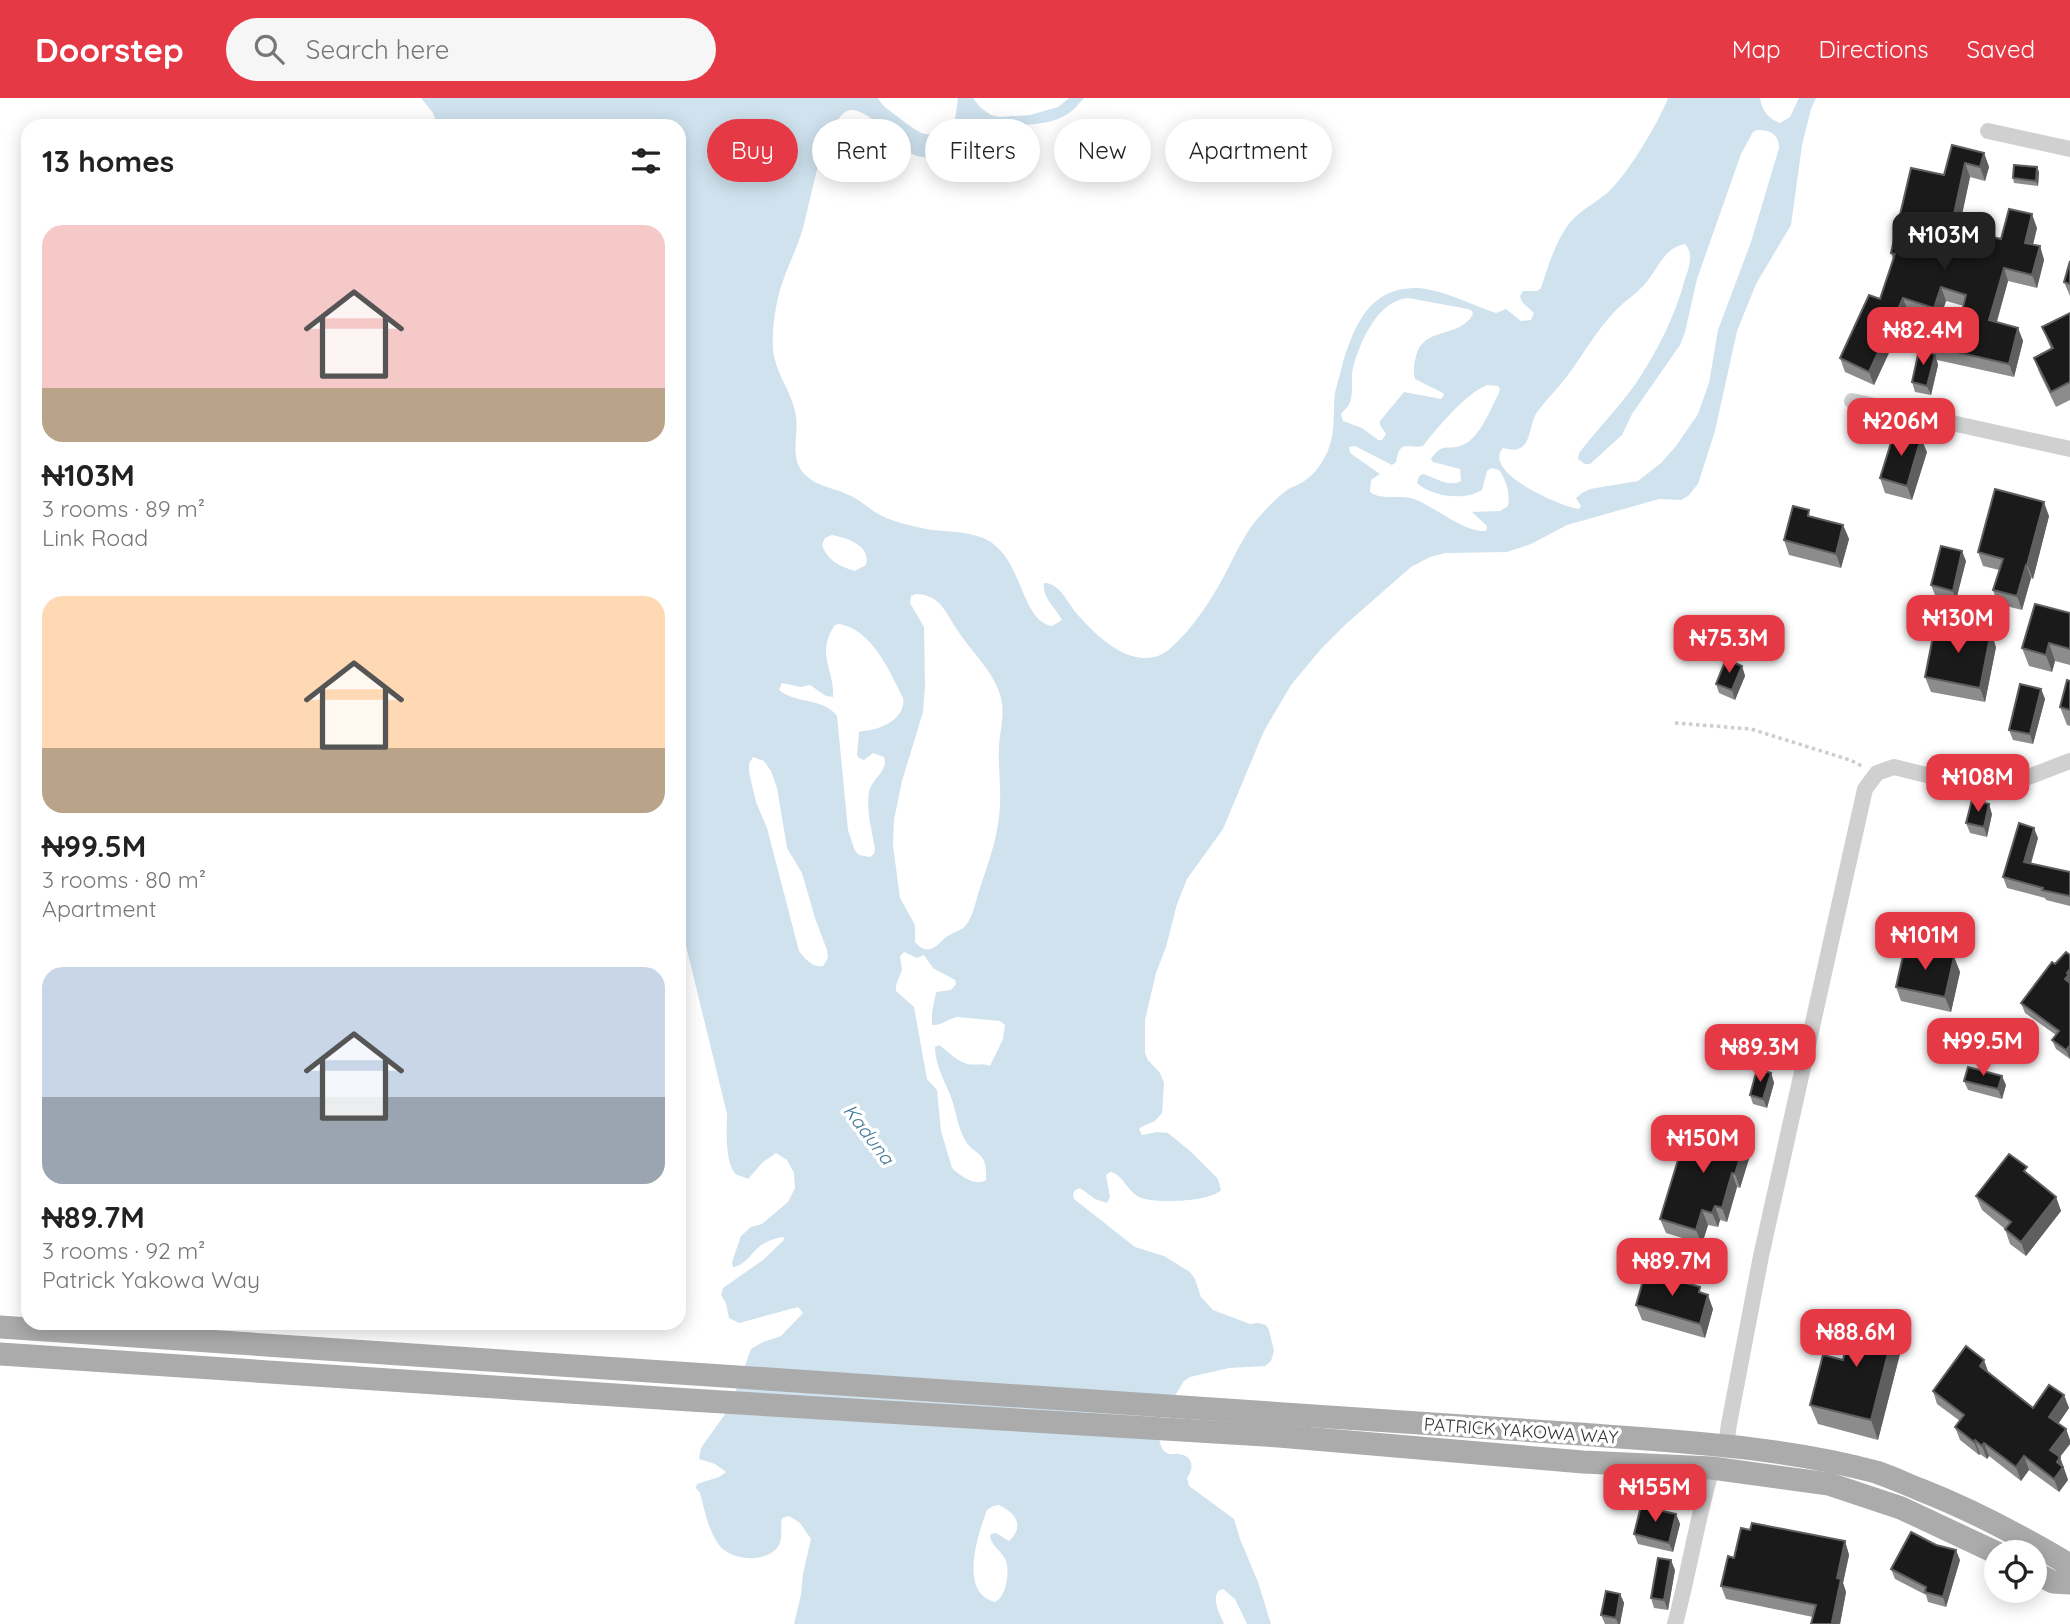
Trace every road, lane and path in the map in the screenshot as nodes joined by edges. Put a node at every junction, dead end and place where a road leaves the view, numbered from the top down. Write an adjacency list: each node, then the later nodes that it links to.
1 (1989, 131): 2 (street)
2 (2070, 149)
3 (1852, 401): 4 (street)
4 (2070, 449)
5 (1675, 723): 7 (path)
6 (2070, 761): 7 (street)
7 (1877, 774): 13 (street)
8 (0, 1326): 9 (main road)
9 (21, 1327)
10 (57, 1330): 12 (main road)
11 (0, 1354): 12 (main road)
12 (1280, 1425): 13 (main road, PATRICK YAKOWA WAY); 14 (main road, PATRICK YAKOWA WAY)
13 (1726, 1446): 16 (main road, PATRICK YAKOWA WAY)
14 (1712, 1468): 15 (main road, PATRICK YAKOWA WAY); 19 (street)
15 (1984, 1547)
16 (2070, 1568)
17 (2047, 1579): 18 (main road)
18 (2070, 1583)
19 (1675, 1624)

